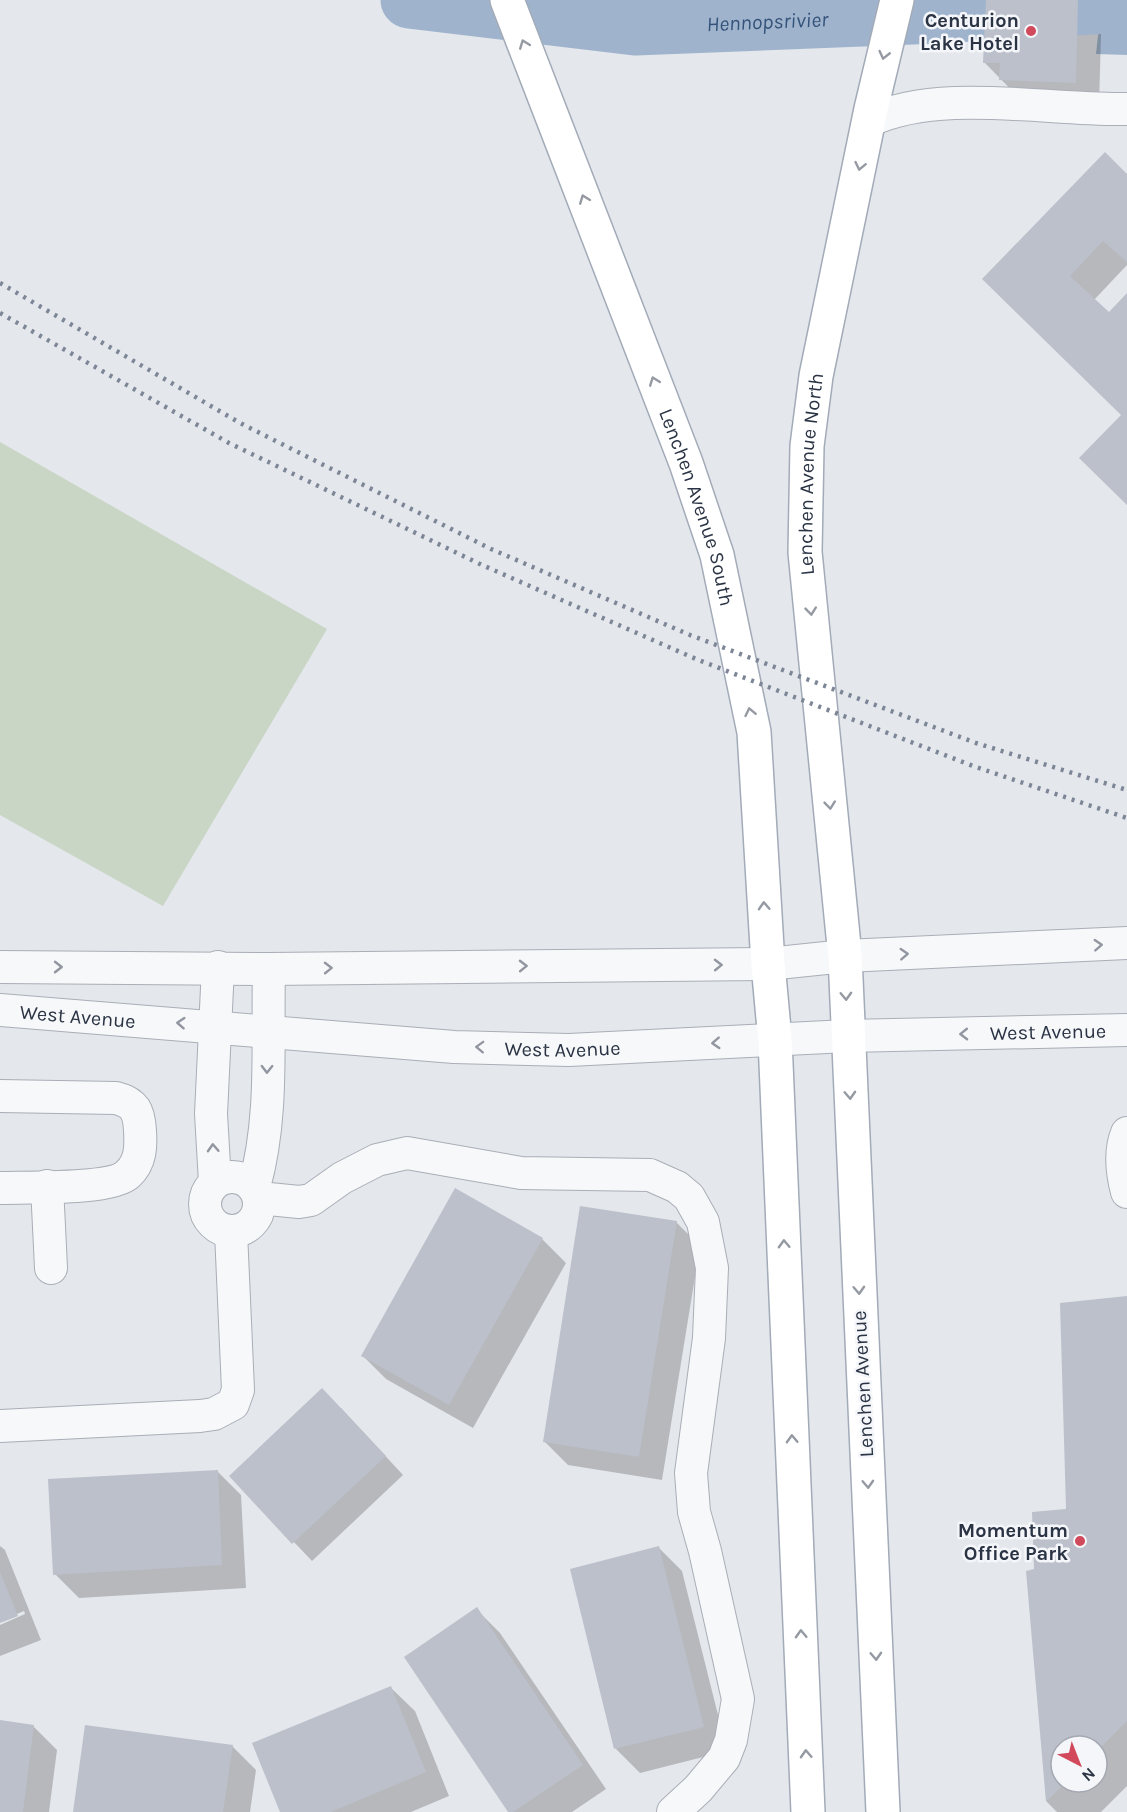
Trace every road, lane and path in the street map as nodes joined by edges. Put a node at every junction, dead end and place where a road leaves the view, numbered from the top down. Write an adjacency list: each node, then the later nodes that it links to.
1 (507, 0): 7 (main road, Lenchen Avenue South, one-way to 1)
2 (897, 0): 4 (main road, Lenchen Avenue North, one-way to 4)
3 (1127, 109): 4 (street)
4 (870, 115): 6 (main road, Lenchen Avenue North, one-way to 6)
5 (1127, 943): 6 (street, one-way to 5)
6 (845, 956): 7 (street); 15 (main road, Lenchen Avenue, one-way to 15)
7 (768, 964): 10 (street, one-way to 7); 16 (main road, Lenchen Avenue South)
8 (0, 967): 9 (street, one-way to 9)
9 (218, 967): 10 (street); 12 (street)
10 (269, 969): 14 (street)
11 (0, 1010): 12 (street, West Avenue, one-way to 11)
12 (214, 1025): 14 (street, West Avenue); 19 (street, one-way to 12)
13 (1127, 1030): 15 (street, West Avenue, one-way to 15)
14 (268, 1031): 16 (street, West Avenue, one-way to 14); 22 (street, one-way to 22)
15 (848, 1036): 16 (street, West Avenue); 29 (main road, Lenchen Avenue, one-way to 29)
16 (775, 1040): 28 (main road, one-way to 16)
17 (0, 1096): 20 (street)
18 (1127, 1134): 23 (street)
19 (215, 1182): 22 (street); 24 (street)
20 (47, 1186): 21 (street); 25 (street)
21 (0, 1188)
22 (256, 1192): 24 (street); 27 (street)
23 (1127, 1192)
24 (231, 1232): 26 (street)
25 (51, 1268)
26 (0, 1426)
27 (673, 1812)
28 (808, 1812)
29 (883, 1812)

